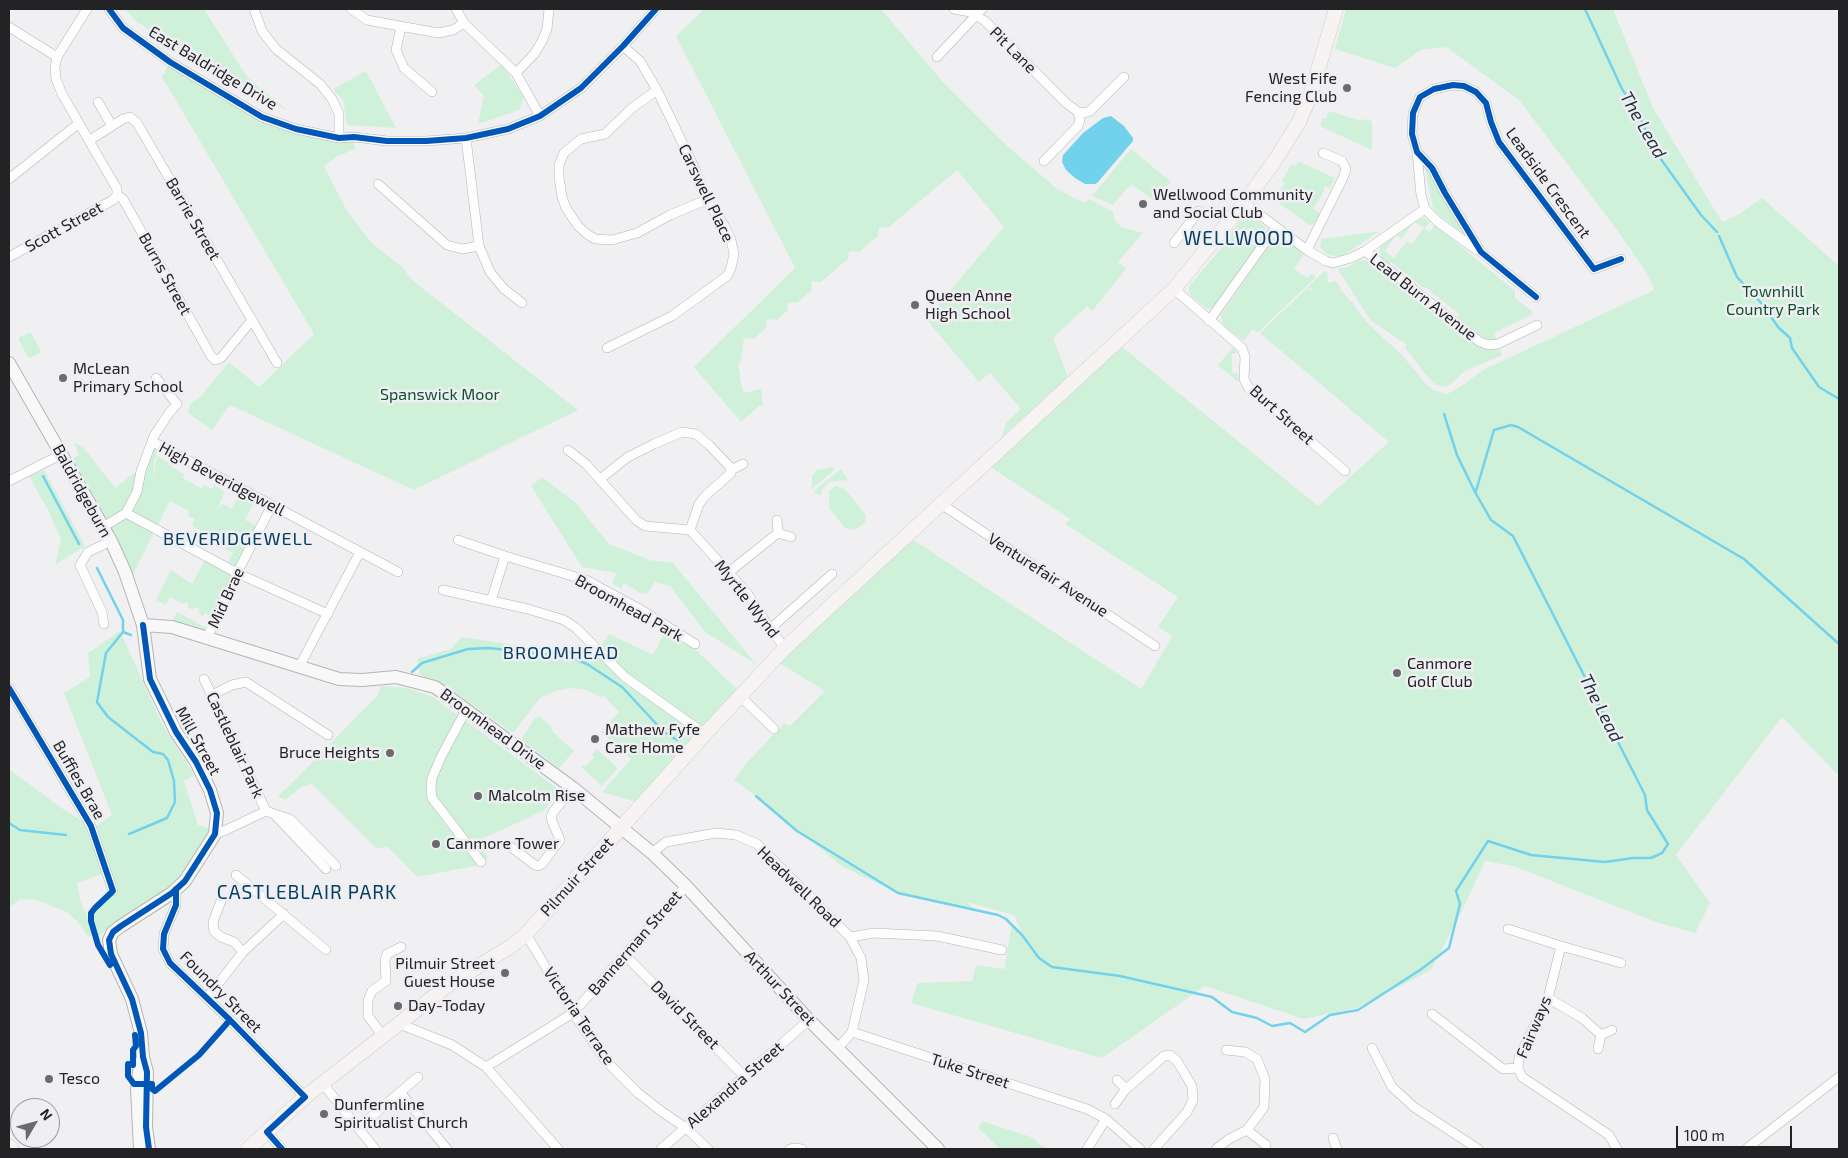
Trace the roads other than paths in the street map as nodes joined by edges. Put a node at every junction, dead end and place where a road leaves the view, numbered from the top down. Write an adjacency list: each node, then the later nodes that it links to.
1 (87, 9): 15 (street)
2 (109, 9): 26 (street, East Baldridge Drive)
3 (254, 9): 26 (street)
4 (351, 9): 13 (street)
5 (456, 9): 11 (street)
6 (549, 9): 17 (street)
7 (656, 9): 14 (street, East Baldridge Drive)
8 (954, 9): 10 (street, Pit Lane)
9 (1336, 9): 36 (main road, Pilmuir Street)
10 (979, 12): 16 (street); 22 (street, Pit Lane)
11 (464, 23): 13 (street); 17 (street)
12 (9, 27): 15 (street)
13 (401, 27): 20 (street)
14 (623, 46): 19 (street, Carswell Place); 23 (street, East Baldridge Drive)
15 (57, 57): 24 (street, Burns Street)
16 (937, 58)
17 (516, 73): 23 (street)
18 (1124, 77): 22 (street)
19 (657, 90): 35 (street, Carswell Place); 35 (street)
20 (432, 92)
21 (98, 102): 25 (street)
22 (1078, 112): 31 (street)
23 (540, 116): 27 (street, East Baldridge Drive)
24 (79, 123): 28 (street, Burns Street); 32 (street)
25 (112, 126): 28 (street, Barrie Street); 52 (street, Barrie Street)
26 (339, 138): 27 (street, East Baldridge Drive)
27 (466, 138): 42 (street)
28 (90, 140): 34 (street, Burns Street)
29 (1418, 152): 37 (street, Leadside Crescent); 46 (street, Leadside Crescent); 48 (street, Leadside Crescent)
30 (1323, 153): 44 (street)
31 (1044, 161)
32 (9, 179)
33 (378, 184): 42 (street)
34 (117, 194): 47 (street, Scott Street); 52 (street, Burns Street)
35 (706, 200): 55 (street, Carswell Place)
36 (1244, 203): 39 (street); 43 (main road, Pilmuir Street)
37 (1425, 209): 45 (street); 46 (street, Leadside Crescent)
38 (1199, 211): 40 (street)
39 (1276, 227): 44 (street); 53 (street)
40 (1185, 229): 41 (street); 43 (street)
41 (1174, 243)
42 (479, 246): 51 (street)
43 (1209, 247): 49 (main road, Pilmuir Street)
44 (1307, 250): 45 (street)
45 (1365, 250): 54 (street, Lead Burn Avenue)
46 (1481, 252): 50 (street, Leadside Crescent)
47 (9, 257)
48 (1621, 259)
49 (1174, 289): 53 (street, Burt Street); 67 (main road, Pilmuir Street)
50 (1536, 297)
51 (522, 303)
52 (252, 320): 57 (street, Barrie Street)
53 (1209, 321): 64 (street, Burt Street)
54 (1537, 325)
55 (607, 348)
56 (9, 363): 61 (street, Baldridgeburn)
57 (277, 363)
58 (156, 378): 59 (street)
59 (153, 442): 68 (street, High Beveridgewell); 69 (street)
60 (568, 450): 65 (street)
61 (62, 454): 66 (street); 71 (street, Baldridgeburn)
62 (743, 464): 63 (street)
63 (731, 470): 65 (street); 72 (street)
64 (1345, 471)
65 (600, 479): 72 (street)
66 (9, 481)
67 (941, 504): 91 (street, Venturefair Avenue); 92 (main road, Pilmuir Street)
68 (272, 505): 77 (street, High Beveridgewell); 81 (street, Mid Brae)
69 (126, 514): 71 (street); 81 (street)
70 (777, 520): 73 (street)
71 (102, 526): 76 (street, Baldridgeburn)
72 (690, 530): 80 (street, Myrtle Wynd)
73 (778, 533): 74 (street); 80 (street)
74 (790, 537)
75 (458, 540): 78 (street, Broomhead Park)
76 (111, 541): 86 (street); 87 (street, Baldridgeburn)
77 (360, 552): 79 (street, High Beveridgewell); 85 (street)
78 (505, 556): 84 (street); 90 (street, Broomhead Park)
79 (398, 572)
80 (729, 572): 88 (street, Myrtle Wynd)
81 (237, 573): 85 (street); 89 (street, Mid Brae)
82 (832, 574): 88 (street)
83 (443, 590): 84 (street)
84 (491, 601): 100 (street)
85 (328, 614): 93 (street)
86 (104, 624)
87 (143, 625): 89 (street, Broomhead Drive); 105 (street, Mill Street)
88 (770, 629): 92 (street, Myrtle Wynd)
89 (207, 638): 93 (street, Broomhead Drive)
90 (695, 644)
91 (1155, 646)
92 (786, 648): 97 (main road, Pilmuir Street)
93 (298, 667): 98 (street, Broomhead Drive)
94 (204, 679): 96 (street, Castleblair Park)
95 (9, 688): 114 (street, Buffies Brae)
96 (212, 695): 101 (street); 103 (street, Castleblair Park)
97 (740, 696): 99 (street); 100 (main road, Pilmuir Street)
98 (466, 710): 102 (street, Broomhead Drive); 108 (street)
99 (774, 729)
100 (705, 734): 104 (main road, Pilmuir Street)
101 (328, 735)
102 (573, 788): 104 (street, Broomhead Drive); 106 (street)
103 (270, 812): 105 (street); 109 (street); 110 (street, Castleblair Park)
104 (622, 828): 107 (street, Arthur Street); 118 (main road, Pilmuir Street)
105 (215, 834): 113 (street)
106 (507, 844)
107 (652, 853): 112 (street, Arthur Street); 119 (street, Headwell Road)
108 (481, 862)
109 (336, 866)
110 (326, 869)
111 (236, 875): 116 (street)
112 (686, 886): 125 (street, Bannerman Street); 131 (street, Arthur Street)
113 (176, 889): 127 (street, Foundry Street); 141 (street)
114 (113, 891)
115 (221, 901): 124 (street)
116 (284, 914): 122 (street); 124 (street)
117 (1508, 929): 120 (street)
118 (526, 934): 129 (street, Victoria Terrace); 132 (main road, Pilmuir Street)
119 (850, 936): 123 (street); 134 (street, Headwell Road)
120 (1561, 946): 126 (street); 128 (street, Fairways)
121 (401, 947): 136 (street)
122 (326, 950)
123 (1002, 950)
124 (243, 952): 127 (street)
125 (625, 955): 129 (street, Bannerman Street); 144 (street, David Street)
126 (1621, 963)
127 (207, 998): 151 (street, Foundry Street)
128 (1548, 998): 135 (street); 143 (street, Fairways)
129 (573, 1013): 142 (street, Bannerman Street); 155 (street, Victoria Terrace)
130 (1432, 1014): 143 (street)
131 (809, 1020): 137 (street, Arthur Street); 144 (street, Alexandra Street)
132 (400, 1024): 136 (main road, Pilmuir Street); 142 (street)
133 (1612, 1030): 135 (street)
134 (852, 1032): 137 (street); 153 (street, Tuke Street)
135 (1601, 1035): 139 (street)
136 (383, 1036): 148 (main road, Pilmuir Street)
137 (838, 1048): 173 (street, Arthur Street)
138 (1372, 1048): 179 (street)
139 (1598, 1049)
140 (1226, 1050): 156 (street)
141 (143, 1057): 162 (street); 163 (street)
142 (486, 1067): 168 (street)
143 (1518, 1068): 180 (street, Fairways)
144 (744, 1076): 155 (street, Alexandra Street)
145 (418, 1077): 150 (street)
146 (1839, 1077): 181 (street)
147 (1117, 1080): 149 (street)
148 (323, 1084): 151 (main road, Pilmuir Street); 154 (street)
149 (1126, 1088): 152 (street); 176 (street)
150 (400, 1092): 154 (street); 167 (street)
151 (305, 1097): 157 (main road, Pilmuir Street)
152 (1116, 1104)
153 (1106, 1120): 174 (street); 175 (street, Tuke Street)
154 (358, 1128): 166 (street)
155 (686, 1128): 169 (street, Alexandra Street); 170 (street, Victoria Terrace)
156 (1247, 1130): 159 (street); 177 (street)
157 (267, 1132): 164 (main road, Pilmuir Street); 165 (street)
158 (1333, 1138): 178 (street)
159 (1266, 1145)
160 (9, 1146): 161 (main road)
161 (12, 1149)
162 (140, 1149)
163 (149, 1149)
164 (248, 1149)
165 (282, 1149)
166 (375, 1149)
167 (447, 1149)
168 (558, 1149)
169 (661, 1149)
170 (708, 1149)
171 (790, 1149): 172 (street)
172 (802, 1149)
173 (938, 1149)
174 (1087, 1149)
175 (1140, 1149)
176 (1154, 1149)
177 (1216, 1149)
178 (1337, 1149)
179 (1478, 1149)
180 (1617, 1149)
181 (1746, 1149)

